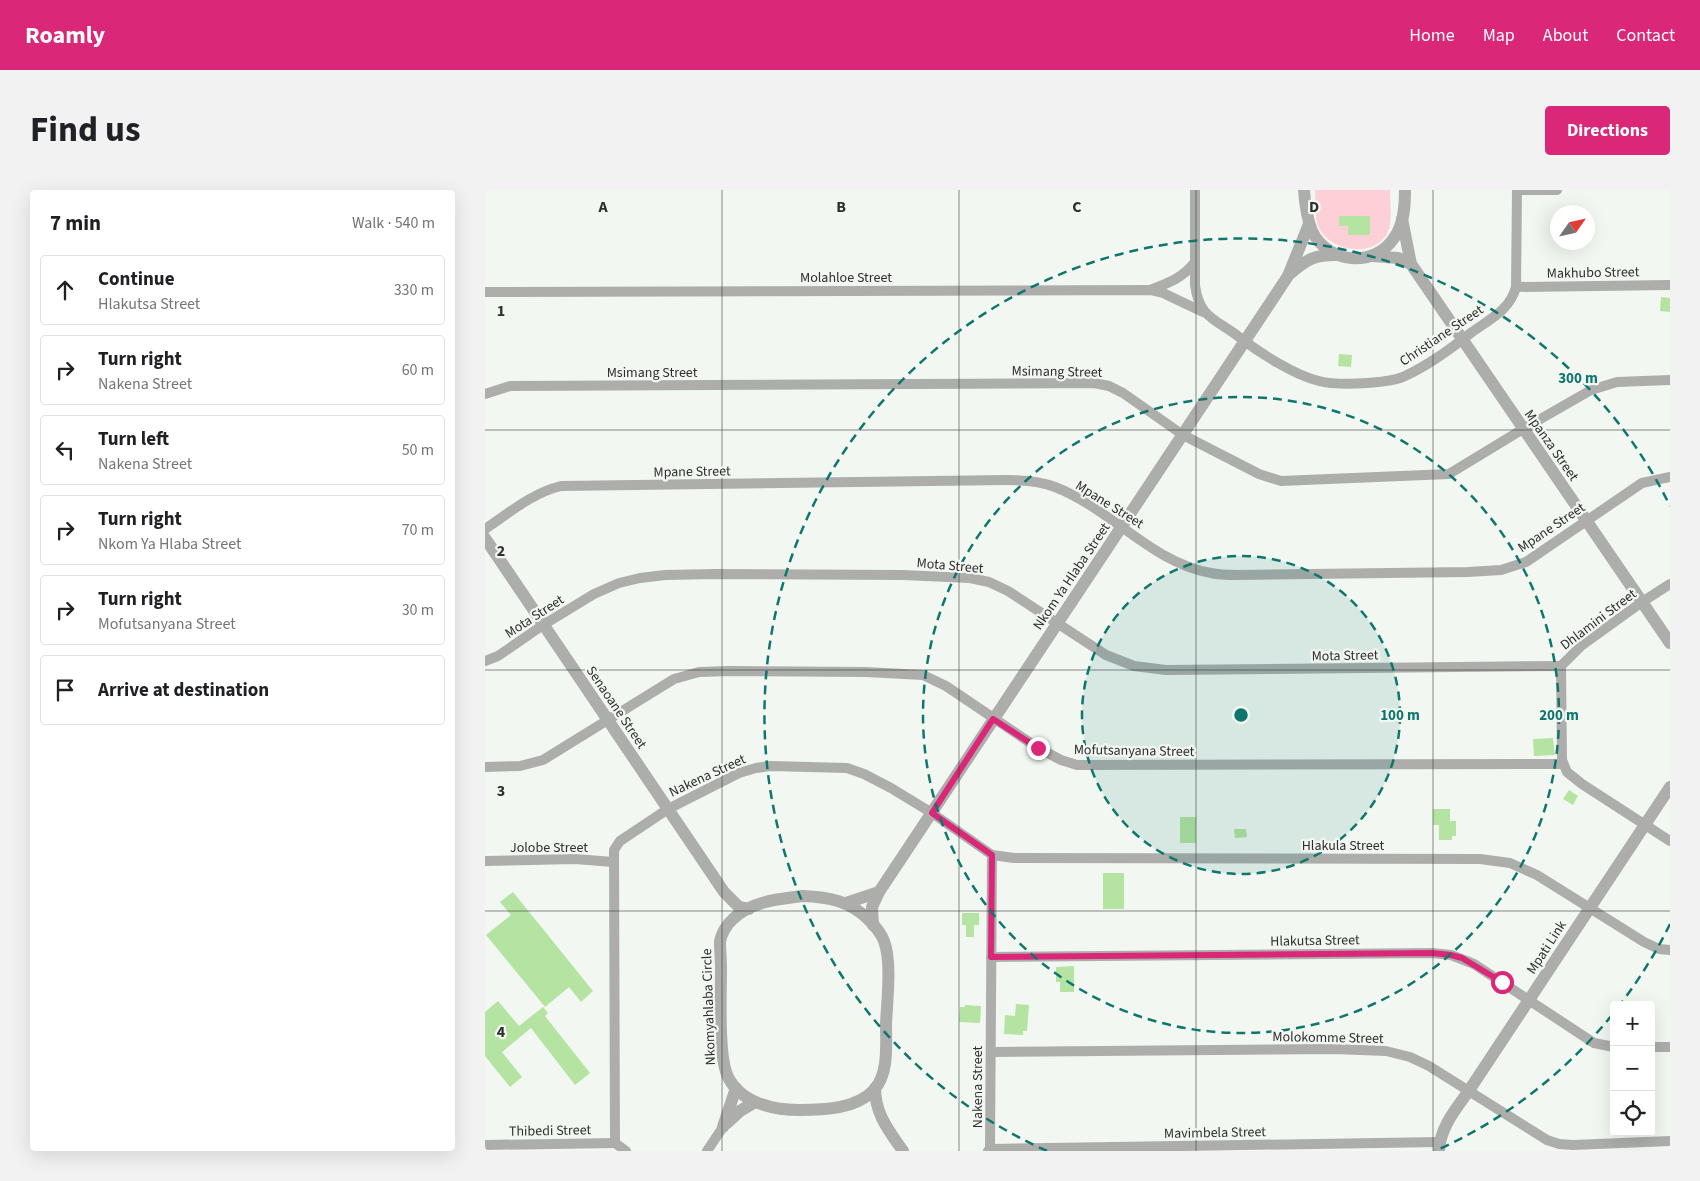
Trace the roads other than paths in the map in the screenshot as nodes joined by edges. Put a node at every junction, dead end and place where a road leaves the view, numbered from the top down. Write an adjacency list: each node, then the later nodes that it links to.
1 (1195, 190): 10 (street)
2 (1405, 190): 6 (street)
3 (1517, 190): 4 (street); 14 (street, Christiane Street)
4 (1557, 190)
5 (1302, 192): 7 (street)
6 (1402, 219): 9 (street); 11 (street, Mpanza Street)
7 (1309, 224): 8 (street); 12 (street, Nkom Ya Hlaba Street)
8 (1338, 255): 9 (street); 12 (street, Nkom Ya Hlaba Street)
9 (1373, 256): 11 (street)
10 (1195, 262): 15 (street); 17 (street)
11 (1411, 264): 18 (street, Mpanza Street)
12 (1288, 276): 19 (street, Nkom Ya Hlaba Street)
13 (1670, 285): 14 (street, Makhubo Street)
14 (1516, 287): 18 (street, Christiane Street)
15 (1150, 290): 16 (street, Molahloe Street); 17 (street, Molahloe Street)
16 (485, 292)
17 (1203, 312): 19 (street, Christiane Street)
18 (1463, 340): 19 (street, Christiane Street); 22 (street, Mpanza Street)
19 (1245, 341): 23 (street, Nkom Ya Hlaba Street)
20 (1670, 380): 22 (street, Msimang Street)
21 (485, 394): 23 (street, Msimang Street)
22 (1523, 429): 23 (street, Msimang Street); 25 (street, Mpanza Street)
23 (1183, 434): 26 (street, Nkom Ya Hlaba Street)
24 (1670, 476): 25 (street, Mpane Street)
25 (1585, 520): 26 (street, Mpane Street); 30 (street, Mpanza Street)
26 (1121, 527): 27 (street, Mpane Street); 31 (street, Nkom Ya Hlaba Street)
27 (485, 529)
28 (485, 538): 32 (street, Senaoane Street)
29 (1670, 584): 30 (street, Dhlamini Street)
30 (1642, 602): 33 (street, Mpanza Street); 35 (street, Dhlamini Street)
31 (1058, 623): 32 (street, Mota Street); 35 (street, Mota Street); 36 (street, Nkom Ya Hlaba Street)
32 (543, 625): 34 (street, Mota Street); 37 (street, Senaoane Street)
33 (1670, 643)
34 (485, 661)
35 (1561, 666): 38 (street, Dhlamini Street)
36 (993, 719): 37 (street, Mofutsanyana Street); 38 (street, Mofutsanyana Street); 42 (street, Nkom Ya Hlaba Street)
37 (608, 720): 39 (street, Mofutsanyana Street); 41 (street, Senaoane Street)
38 (1563, 764): 43 (street)
39 (485, 767)
40 (1670, 788): 43 (street, Mpati Link)
41 (668, 809): 42 (street, Nakena Street); 47 (street, Nakena Street); 48 (street, Senaoane Street)
42 (932, 813): 45 (street, Nakena Street); 49 (street, Nkom Ya Hlaba Street)
43 (1645, 826): 44 (street); 51 (street, Mpati Link)
44 (1670, 841)
45 (992, 855): 51 (street, Hlakula Street); 56 (street, Nakena Street)
46 (485, 861): 47 (street, Jolobe Street)
47 (613, 862): 70 (street, Nakena Street)
48 (724, 892): 52 (street, Senaoane Street); 53 (street, Senaoane Street)
49 (879, 892): 50 (street); 54 (street, Nkom Ya Hlaba Street)
50 (846, 903): 52 (street); 54 (street)
51 (1589, 908): 55 (street, Hlakula Street); 57 (street, Mpati Link)
52 (749, 909): 53 (street)
53 (729, 923): 62 (street, Nkomyahlaba Circle)
54 (873, 925): 63 (street)
55 (1670, 950)
56 (991, 957): 57 (street, Hlakutsa Street); 61 (street, Nakena Street)
57 (1528, 1001): 58 (street, Hlakutsa Street); 64 (street, Mpati Link)
58 (1610, 1046)
59 (1655, 1047): 60 (street)
60 (1670, 1047)
61 (991, 1052): 64 (street, Molokomme Street); 73 (street, Nakena Street)
62 (736, 1088): 65 (street, Nkomyahlaba Circle); 68 (street)
63 (875, 1088): 66 (street, Nkomyahlaba Circle); 67 (street)
64 (1468, 1092): 69 (street, Molokomme Street); 72 (street, Mpati Link)
65 (755, 1102): 66 (street, Nkomyahlaba Circle); 68 (street)
66 (856, 1103): 67 (street)
67 (881, 1120): 76 (street)
68 (723, 1127): 75 (street)
69 (1670, 1141)
70 (615, 1143): 71 (street, Thibedi Street); 74 (street)
71 (485, 1145)
72 (1439, 1146): 73 (street, Mavimbela Street)
73 (989, 1150)
74 (626, 1151)
75 (707, 1151)
76 (903, 1151)

